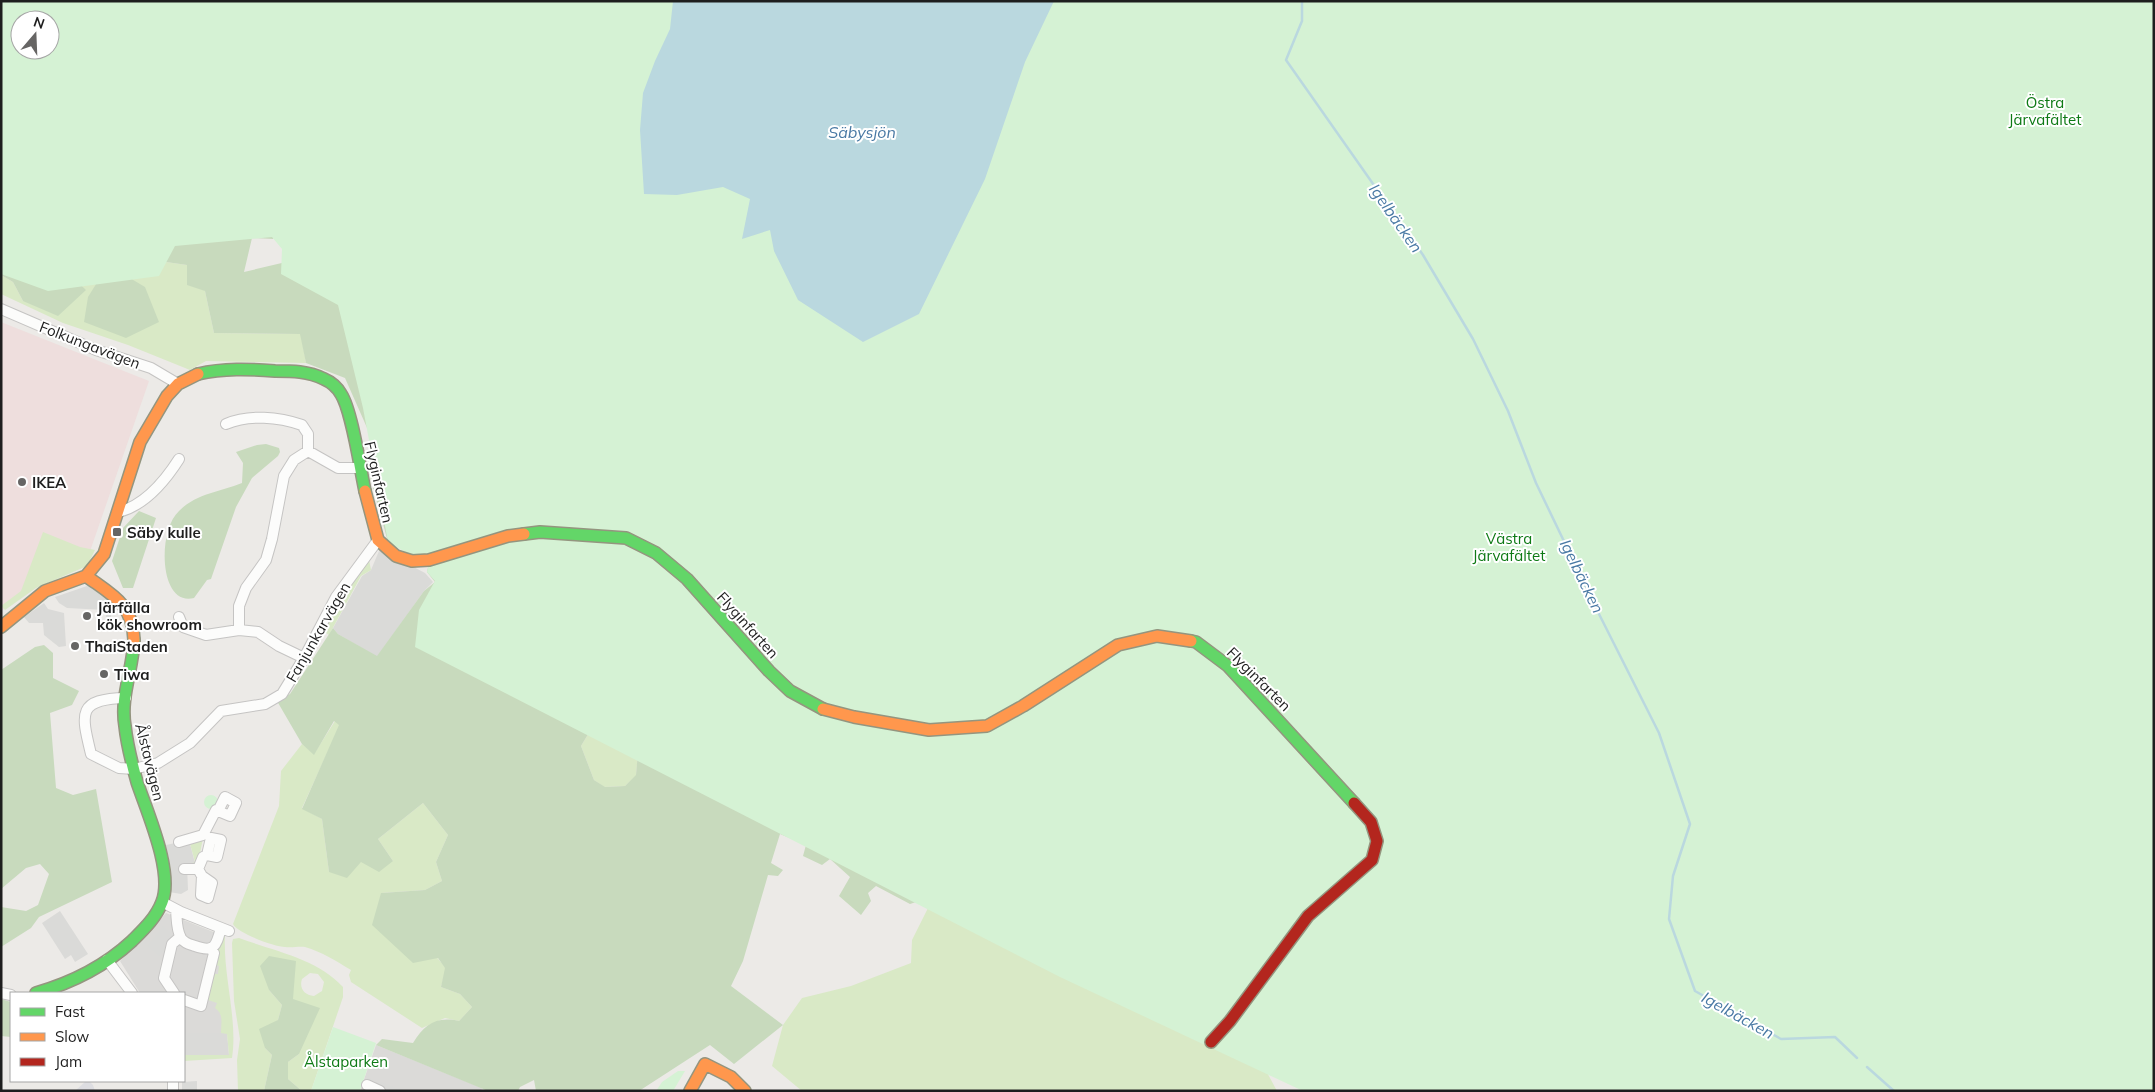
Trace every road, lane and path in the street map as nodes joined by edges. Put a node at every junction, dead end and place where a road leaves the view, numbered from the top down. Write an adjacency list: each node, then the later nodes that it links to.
1 (1, 309): 2 (street, Folkungavägen)
2 (178, 384): 6 (street, Flyginfarten); 7 (street, Flyginfarten)
3 (226, 424): 4 (street)
4 (308, 451): 6 (street); 12 (street)
5 (179, 459): 7 (street)
6 (360, 468): 8 (street, Flyginfarten)
7 (119, 512): 9 (street, Flyginfarten)
8 (378, 540): 13 (street, Fanjunkarvägen); 29 (street, Flyginfarten)
9 (86, 576): 11 (street); 14 (street, Ålstavägen)
10 (179, 617): 12 (street)
11 (1, 627)
12 (239, 630): 13 (street)
13 (304, 658): 15 (street, Fanjunkarvägen)
14 (126, 698): 15 (street, Ålstavägen); 15 (street)
15 (134, 770): 20 (street, Ålstavägen)
16 (218, 811): 17 (street)
17 (207, 837): 18 (street); 19 (street)
18 (179, 842)
19 (184, 869)
20 (162, 902): 21 (street); 24 (street)
21 (176, 910): 22 (street); 23 (street)
22 (180, 936): 23 (street); 27 (street)
23 (212, 948): 28 (street)
24 (107, 960): 25 (street); 26 (street)
25 (40, 992)
26 (131, 992)
27 (173, 992)
28 (185, 1000)
29 (1211, 1042)
30 (366, 1085): 31 (street)
31 (380, 1091)
32 (690, 1091): 33 (street)
33 (745, 1091)

